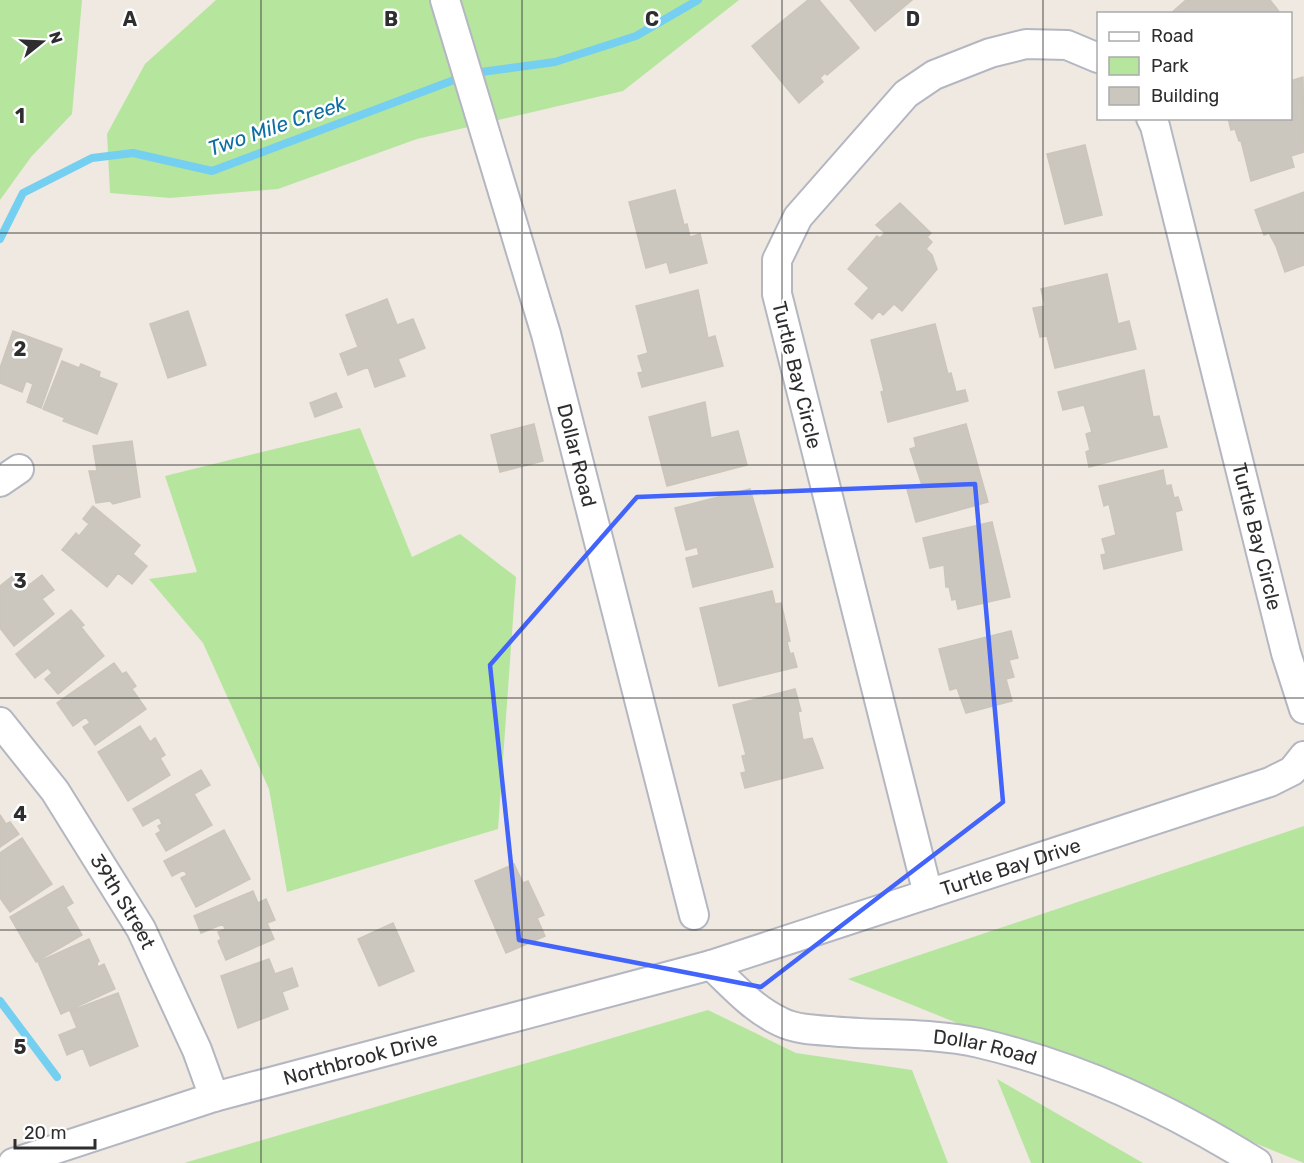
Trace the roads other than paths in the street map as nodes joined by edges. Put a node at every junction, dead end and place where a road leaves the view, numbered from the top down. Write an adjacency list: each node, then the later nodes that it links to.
1 (445, 0): 8 (street, Dollar Road)
2 (1097, 58): 7 (street, Turtle Bay Circle)
3 (1152, 120): 4 (street, Turtle Bay Circle)
4 (1304, 709)
5 (0, 722): 10 (street, 39th Street)
6 (1304, 756): 7 (street, Turtle Bay Drive)
7 (928, 894): 9 (street, Turtle Bay Drive)
8 (694, 915)
9 (711, 965): 10 (street, Northbrook Drive); 12 (street, Dollar Road)
10 (214, 1097): 11 (street, Northbrook Drive)
11 (13, 1163)
12 (1257, 1163)

